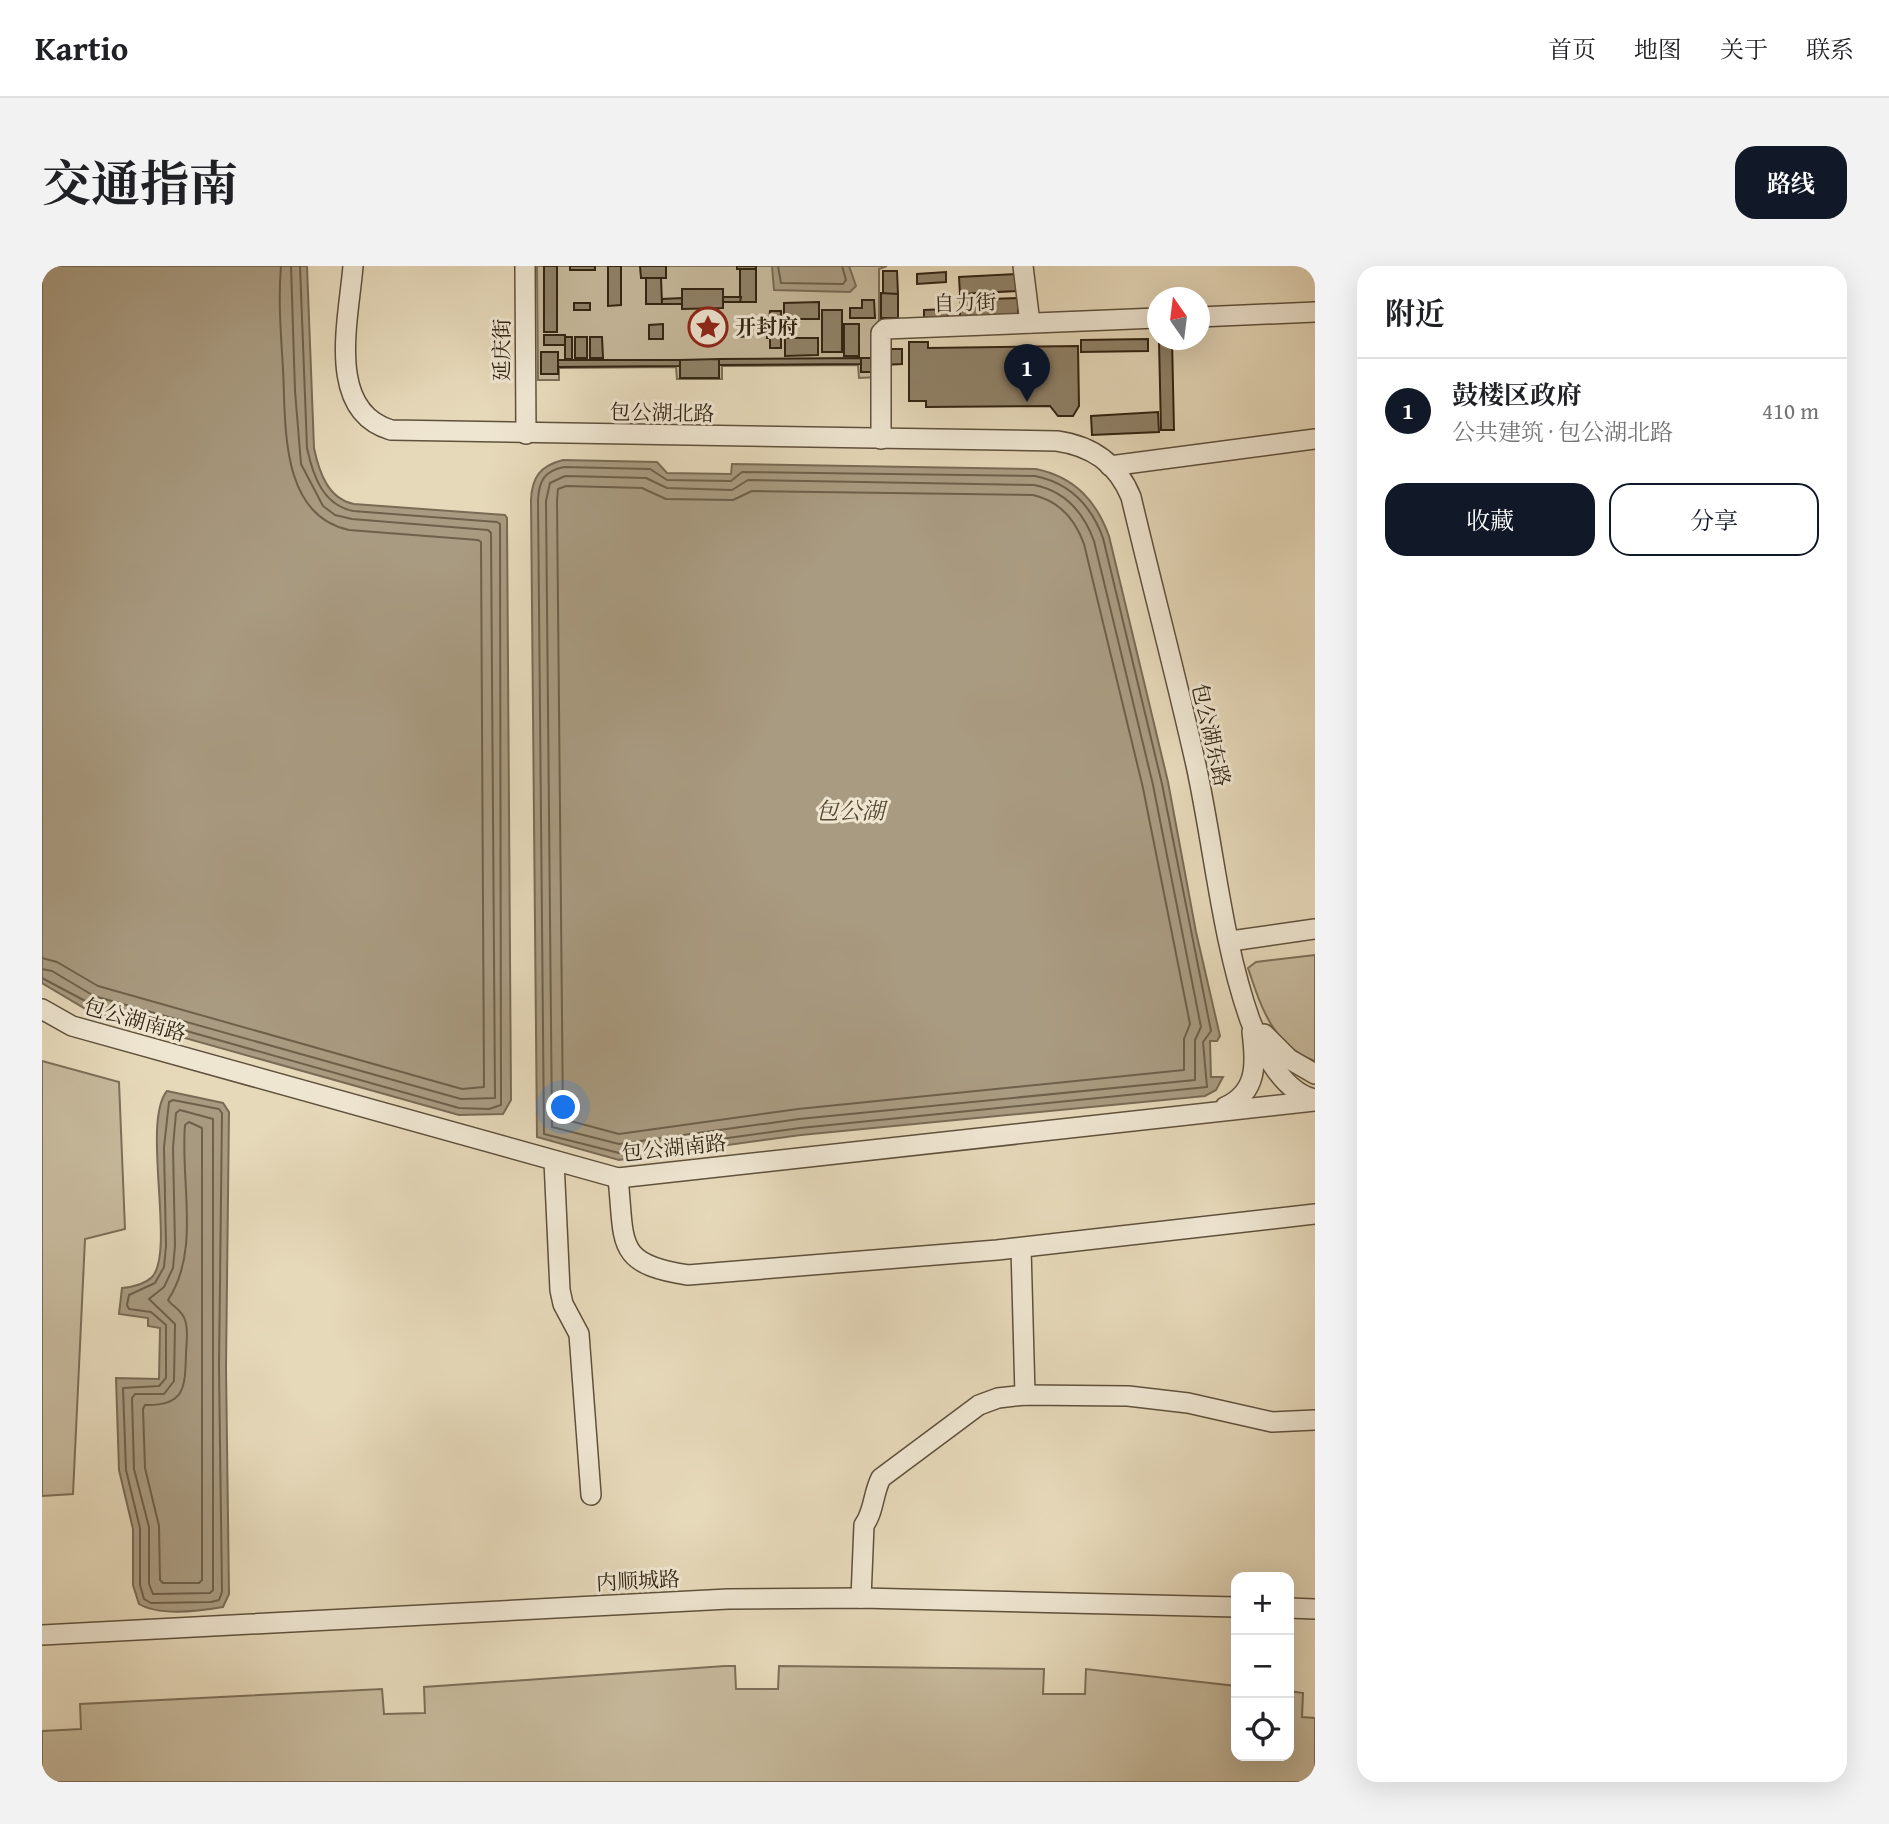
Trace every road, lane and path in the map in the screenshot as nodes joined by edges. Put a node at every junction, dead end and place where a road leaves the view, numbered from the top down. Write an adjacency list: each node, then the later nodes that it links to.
1 (353, 266): 8 (street, 包公湖北路)
2 (525, 266): 8 (street, 延庆街)
3 (1023, 266): 7 (street)
4 (1315, 312): 5 (street)
5 (1210, 317)
6 (1147, 318): 7 (street, 自力街)
7 (1030, 323): 9 (street, 自力街)
8 (526, 434): 9 (street, 包公湖北路)
9 (881, 439): 11 (street, 包公湖北路)
10 (1315, 439): 11 (street)
11 (1110, 466): 13 (street, 包公湖东路)
12 (1315, 929): 13 (street)
13 (1231, 941): 15 (street, 包公湖东路)
14 (42, 1009): 21 (street, 包公湖南路)
15 (1253, 1023): 16 (street); 18 (street, 包公湖东路); 19 (street, 包公湖东路)
16 (1315, 1074)
17 (1315, 1084): 18 (street)
18 (1292, 1088): 19 (street); 20 (street, 包公湖东路)
19 (1251, 1100): 20 (street); 22 (street, 包公湖南路)
20 (1315, 1100)
21 (554, 1161): 22 (street, 包公湖南路); 27 (street)
22 (618, 1178): 24 (street)
23 (1315, 1214): 24 (street)
24 (1021, 1248): 25 (street)
25 (1025, 1395): 26 (street); 28 (street)
26 (1315, 1420)
27 (591, 1495)
28 (861, 1598): 29 (street, 内顺城路); 32 (street, 内顺城路)
29 (1231, 1607)
30 (1294, 1608): 31 (street)
31 (1315, 1609)
32 (42, 1635)

